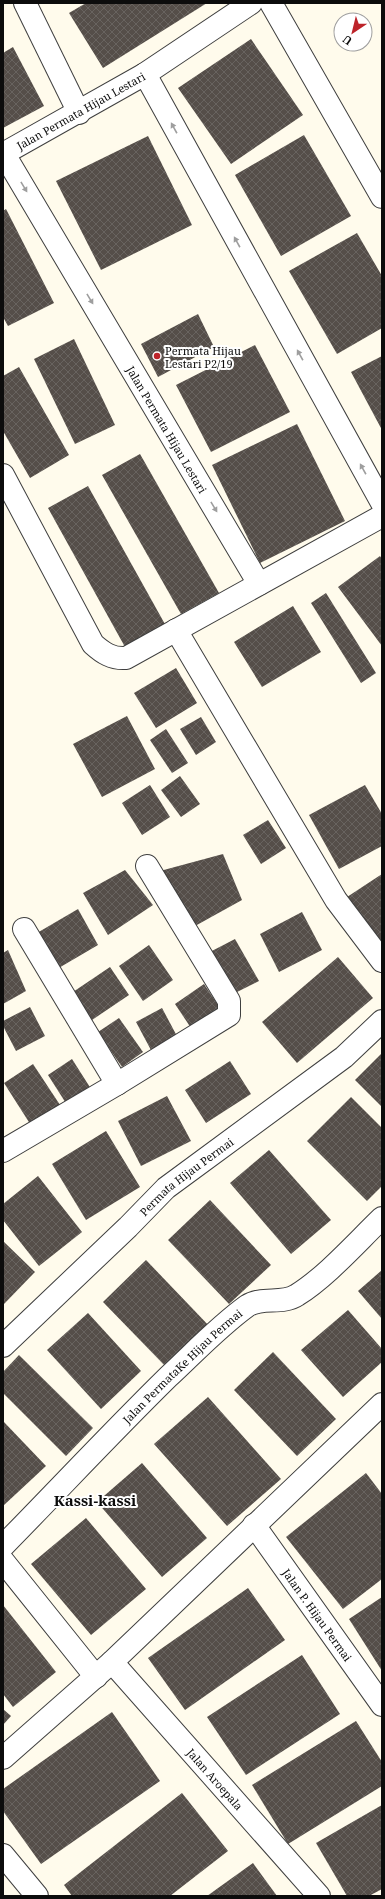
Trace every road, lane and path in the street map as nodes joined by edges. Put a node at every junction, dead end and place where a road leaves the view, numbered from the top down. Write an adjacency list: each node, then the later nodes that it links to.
1 (24, 3): 5 (street)
2 (271, 3): 7 (street)
3 (246, 4): 4 (street)
4 (144, 74): 5 (street, Jalan Permata Hijau Lestari); 9 (street, Jalan Permata Hijau Lestari, one-way to 4)
5 (79, 113): 6 (street, Jalan Permata Hijau Lestari)
6 (3, 154): 11 (street, Jalan Permata Hijau Lestari, one-way to 11)
7 (382, 197)
8 (3, 475): 12 (street)
9 (382, 503)
10 (382, 516): 11 (street)
11 (259, 584): 12 (street)
12 (176, 630): 15 (street)
13 (148, 866): 17 (street)
14 (24, 929): 17 (street)
15 (382, 961)
16 (382, 1021): 20 (street, Permata Hijau Permai)
17 (117, 1084): 18 (street)
18 (3, 1151)
19 (382, 1218): 23 (street, Jalan PermataKe Hijau Permai)
20 (3, 1346)
21 (382, 1404): 22 (street)
22 (254, 1525): 25 (street); 27 (street, Jalan P. Hijau Permai)
23 (3, 1546)
24 (3, 1561): 26 (street)
25 (112, 1662): 26 (street); 31 (street, Jalan Aroepala)
26 (96, 1677): 28 (street)
27 (382, 1705)
28 (3, 1758)
29 (3, 1855): 30 (street)
30 (37, 1896)
31 (319, 1896)

